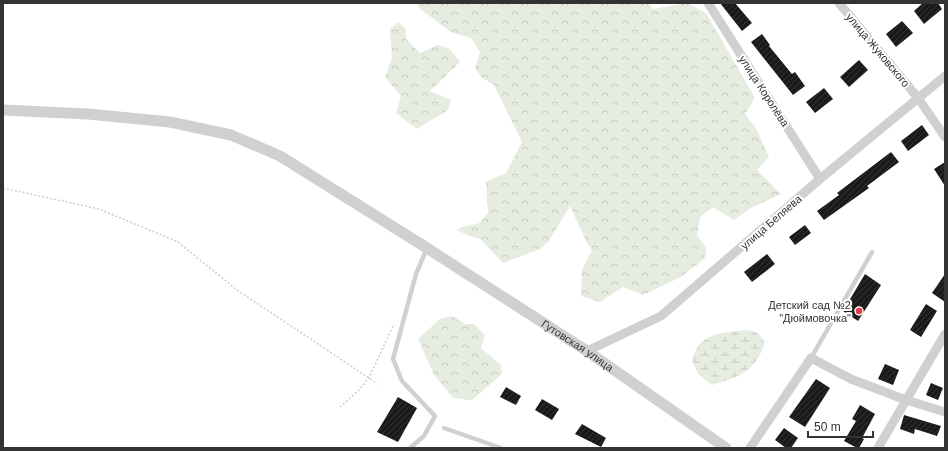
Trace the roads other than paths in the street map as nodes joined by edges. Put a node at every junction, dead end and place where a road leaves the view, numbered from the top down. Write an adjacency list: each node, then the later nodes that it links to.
1 (708, 3): 7 (street, улица Королёва)
2 (838, 3): 4 (street, улица Жуковского)
3 (945, 76): 4 (street, улица Беляева)
4 (918, 98): 6 (street, улица Жуковского); 7 (street, улица Беляева)
5 (3, 110): 8 (street, Гутовская улица)
6 (945, 137)
7 (820, 179): 11 (street, улица Беляева)
8 (426, 248): 11 (street, Гутовская улица); 16 (lane)
9 (872, 252): 12 (lane)
10 (945, 334): 13 (street)
11 (587, 352): 18 (street, Гутовская улица)
12 (811, 358): 13 (street); 19 (street)
13 (906, 400): 14 (street); 20 (street)
14 (945, 412)
15 (444, 428): 17 (lane)
16 (410, 448)
17 (501, 448)
18 (726, 448)
19 (750, 448)
20 (878, 448)

